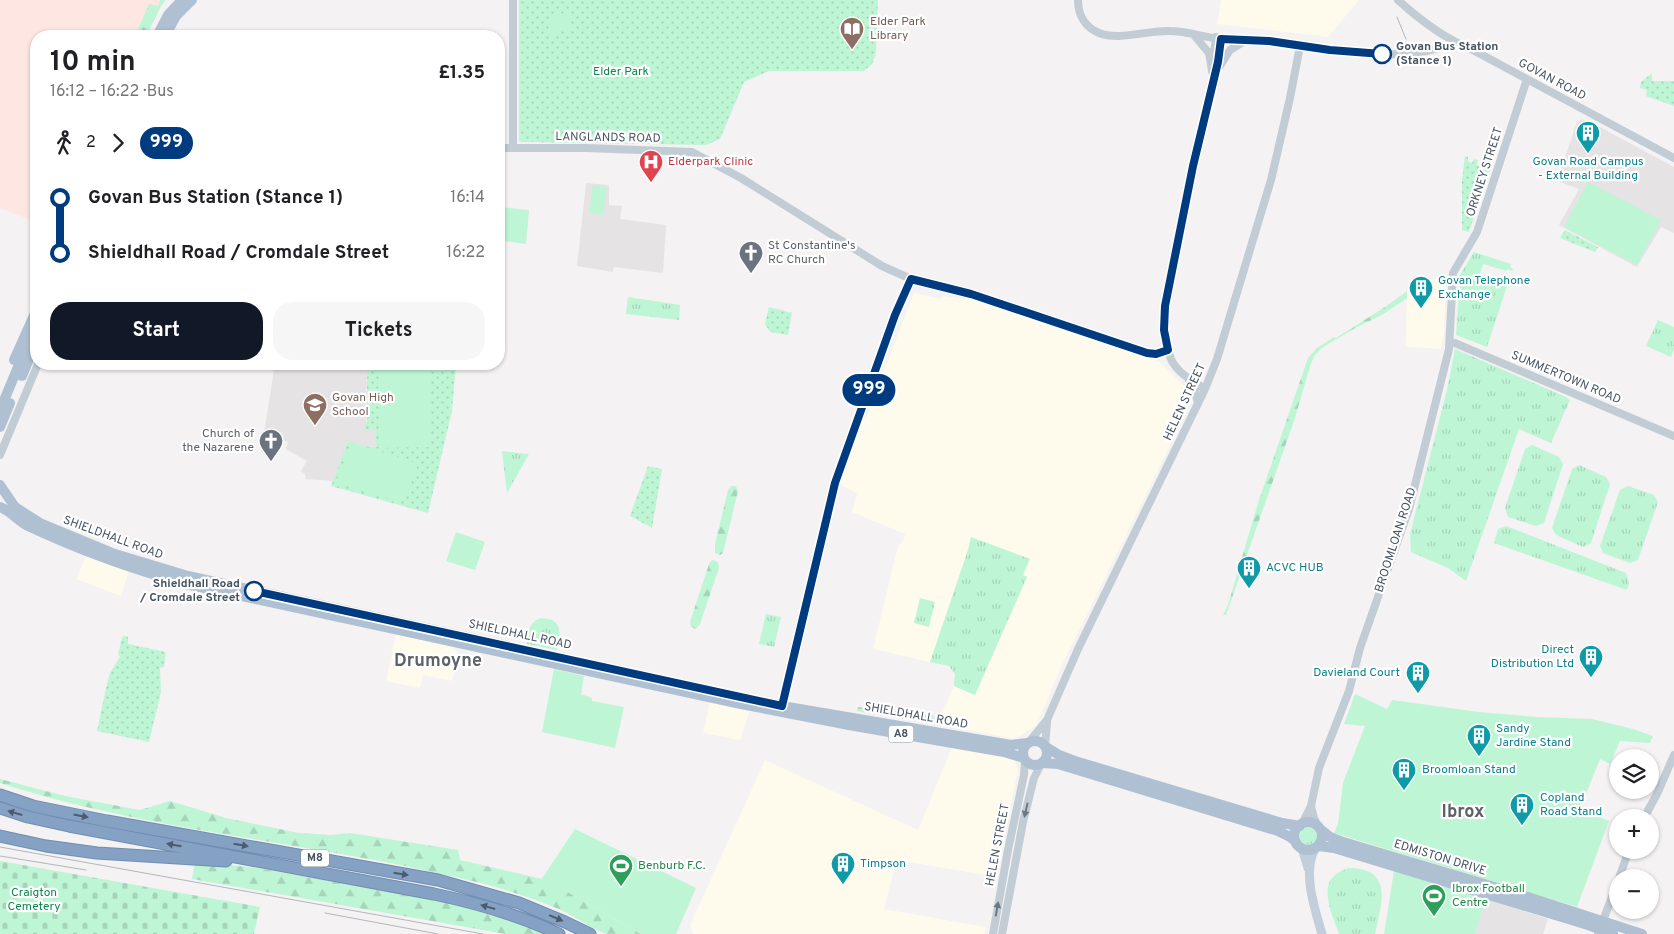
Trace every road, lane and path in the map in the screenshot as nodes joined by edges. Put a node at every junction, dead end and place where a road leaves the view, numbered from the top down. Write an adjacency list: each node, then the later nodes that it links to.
1 (192, 0): 7 (main road)
2 (513, 0): 16 (street)
3 (1078, 0): 8 (street)
4 (1398, 0): 11 (street, GOVAN ROAD)
5 (178, 2): 6 (main road)
6 (160, 30)
7 (168, 30)
8 (1192, 33): 9 (street); 14 (street)
9 (1218, 38): 10 (street); 14 (street)
10 (1246, 40): 12 (street); 14 (street)
11 (1457, 44): 12 (street); 13 (street, GOVAN ROAD)
12 (1300, 46): 27 (street, HELEN STREET)
13 (1527, 79): 17 (street, GOVAN ROAD); 18 (street, ORKNEY STREET)
14 (1214, 80): 23 (street)
15 (505, 148): 16 (street, LANGLANDS ROAD)
16 (512, 148): 19 (street, LANGLANDS ROAD)
17 (1674, 158)
18 (1456, 268): 22 (street, BROOMLOAN ROAD)
19 (911, 279): 23 (street, LANGLANDS ROAD); 36 (street)
20 (30, 323): 28 (main road)
21 (30, 339): 30 (main road)
22 (1450, 341): 32 (street, SUMMERTOWN ROAD); 50 (street, BROOMLOAN ROAD)
23 (1168, 350): 26 (street)
24 (30, 354): 30 (main road)
25 (35, 370): 33 (street)
26 (1188, 378): 27 (street); 29 (street)
27 (1205, 389): 29 (street, HELEN STREET)
28 (0, 393)
29 (1198, 403): 37 (street, HELEN STREET)
30 (2, 411): 31 (main road)
31 (0, 428)
32 (1674, 436)
33 (0, 455)
34 (0, 485): 36 (main road, SHIELDHALL ROAD / A8)
35 (0, 507): 38 (main road, SHIELDHALL ROAD / A8)
36 (782, 706): 38 (main road, SHIELDHALL ROAD / A8)
37 (1047, 720): 40 (street, HELEN STREET); 41 (street, HELEN STREET)
38 (850, 721): 39 (main road, SHIELDHALL ROAD / A8)
39 (932, 735): 40 (main road, SHIELDHALL ROAD / A8); 43 (main road, SHIELDHALL ROAD / A8)
40 (1028, 742): 41 (main road); 43 (main road)
41 (1046, 747): 44 (main road); 45 (main road)
42 (1674, 755): 52 (street)
43 (1024, 759): 44 (main road); 64 (street, HELEN STREET, one-way to 43)
44 (1042, 763): 45 (main road); 65 (street, HELEN STREET, one-way to 65)
45 (1144, 785): 47 (main road)
46 (0, 790): 49 (highway)
47 (1171, 793): 53 (main road); 56 (main road)
48 (0, 795): 49 (highway, M8)
49 (33, 806): 63 (highway, M8, one-way to 63)
50 (1311, 806): 53 (street, BROOMLOAN ROAD); 54 (street)
51 (0, 808): 58 (highway, M8, one-way to 51)
52 (1649, 809)
53 (1301, 825): 54 (main road); 56 (main road)
54 (1319, 828): 57 (main road); 61 (main road, EDMISTON DRIVE)
55 (0, 836): 58 (highway)
56 (1299, 845): 57 (main road); 59 (main road)
57 (1317, 847): 59 (main road); 61 (main road, EDMISTON DRIVE)
58 (280, 865): 62 (highway, M8, one-way to 58)
59 (1310, 873): 66 (main road)
60 (1609, 904): 61 (street)
61 (1600, 928): 67 (main road, EDMISTON DRIVE); 68 (main road, EDMISTON DRIVE)
62 (559, 934)
63 (590, 934)
64 (992, 934)
65 (1002, 934)
66 (1322, 934)
67 (1613, 934)
68 (1642, 934)

